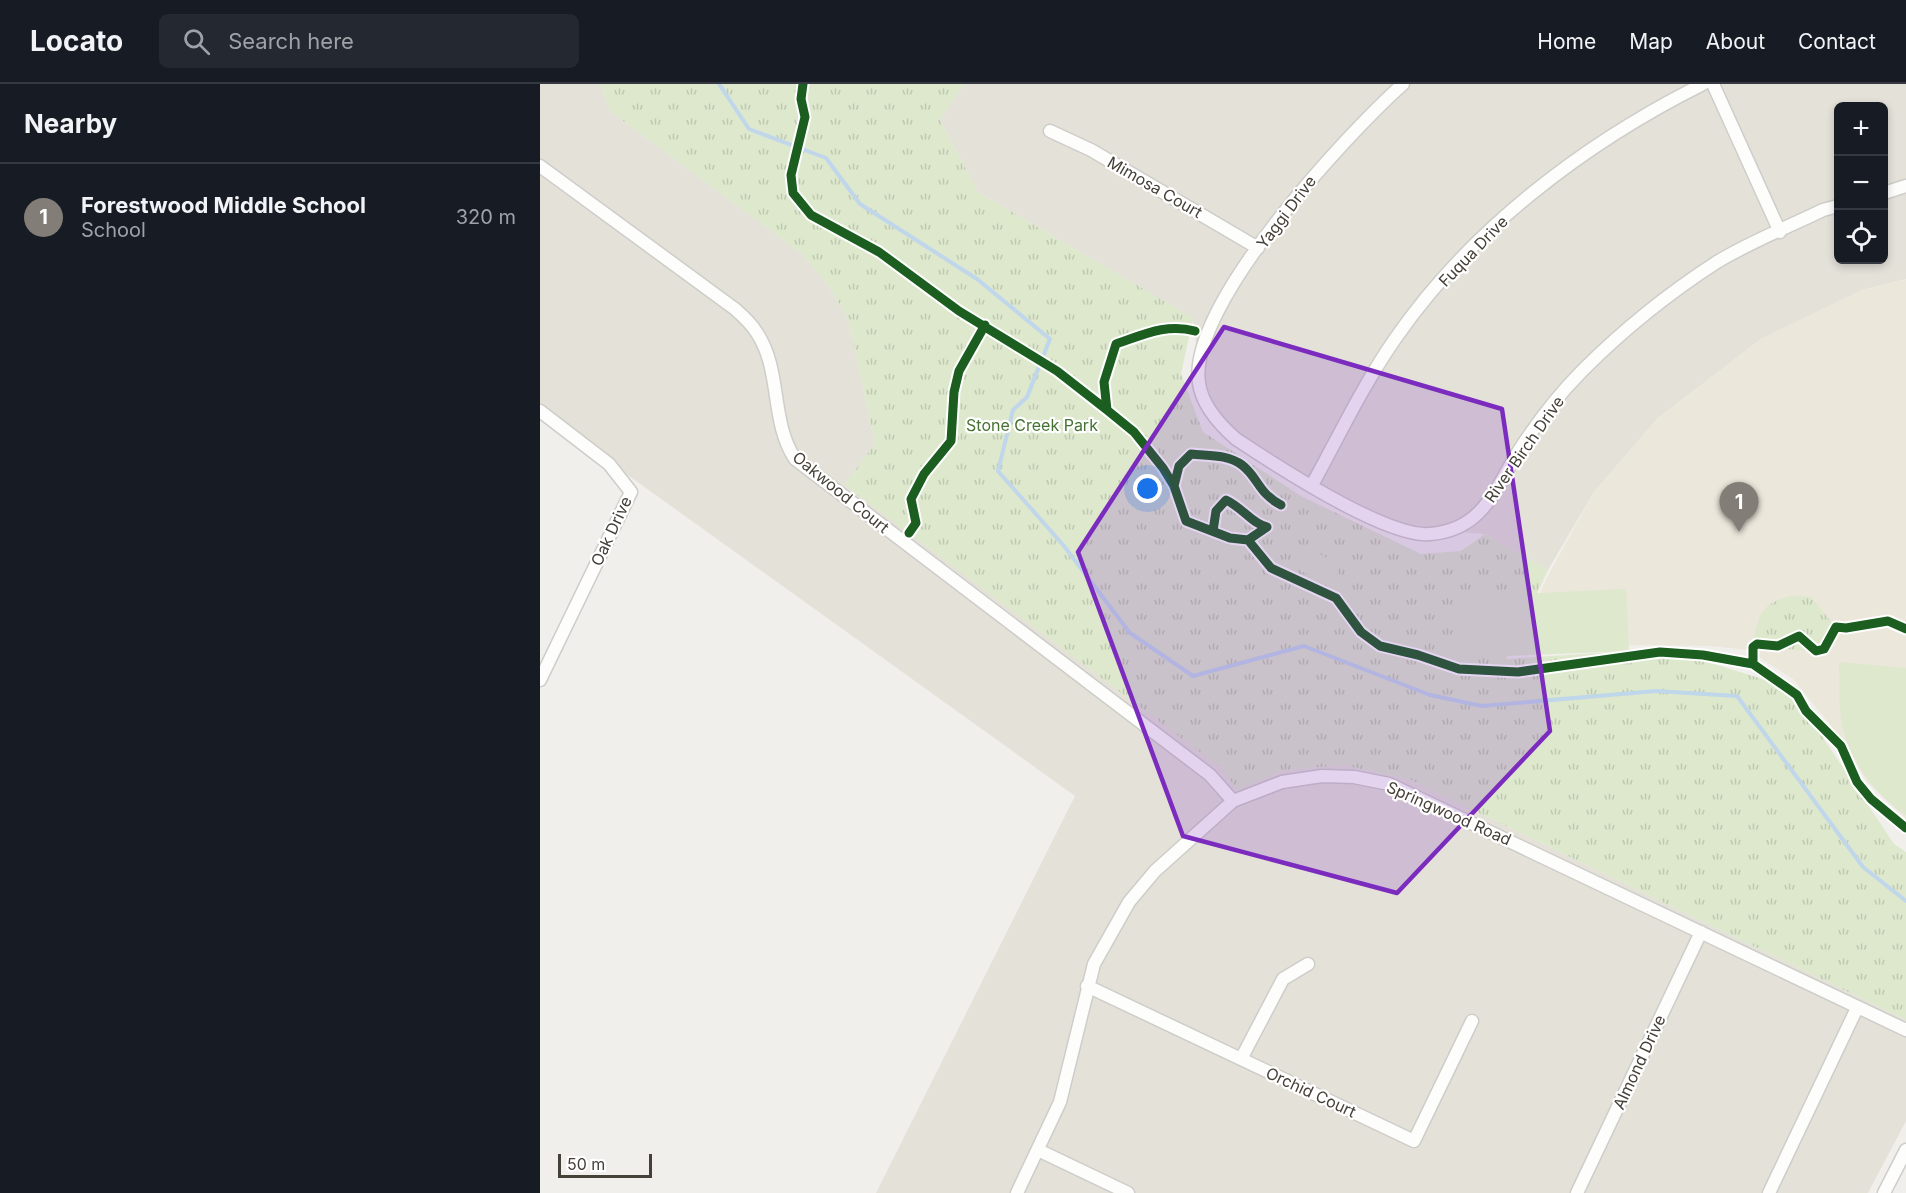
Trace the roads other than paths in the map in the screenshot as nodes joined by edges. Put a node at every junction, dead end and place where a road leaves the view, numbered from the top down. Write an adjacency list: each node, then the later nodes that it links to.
1 (1403, 84): 10 (street, Yaggi Drive)
2 (1703, 84): 13 (street, Fuqua Drive)
3 (1713, 84): 9 (street)
4 (1050, 131): 10 (street, Mimosa Court)
5 (540, 166): 15 (street, Oakwood Court)
6 (1906, 186): 7 (street)
7 (1888, 192)
8 (1834, 207): 9 (street, River Birch Drive)
9 (1780, 232): 13 (street, River Birch Drive)
10 (1258, 248): 11 (street, Yaggi Drive)
11 (1199, 361): 13 (street, River Birch Drive)
12 (540, 411): 14 (street, Oak Drive)
13 (1312, 485)
14 (540, 680)
15 (1233, 801): 16 (street, Springwood Road); 18 (street, Springwood Road)
16 (1701, 932): 19 (street, Springwood Road); 27 (street, Almond Drive)
17 (1308, 964): 22 (street)
18 (1087, 986): 22 (street, Orchid Court); 23 (street, Springwood Road)
19 (1857, 1008): 21 (street, Springwood Road); 28 (street)
20 (1472, 1021): 22 (street, Orchid Court)
21 (1906, 1030)
22 (1241, 1059)
23 (1038, 1150): 25 (street, Springwood Road); 26 (street)
24 (1906, 1150): 29 (street)
25 (1017, 1193)
26 (1128, 1193)
27 (1577, 1193)
28 (1769, 1193)
29 (1884, 1193)

